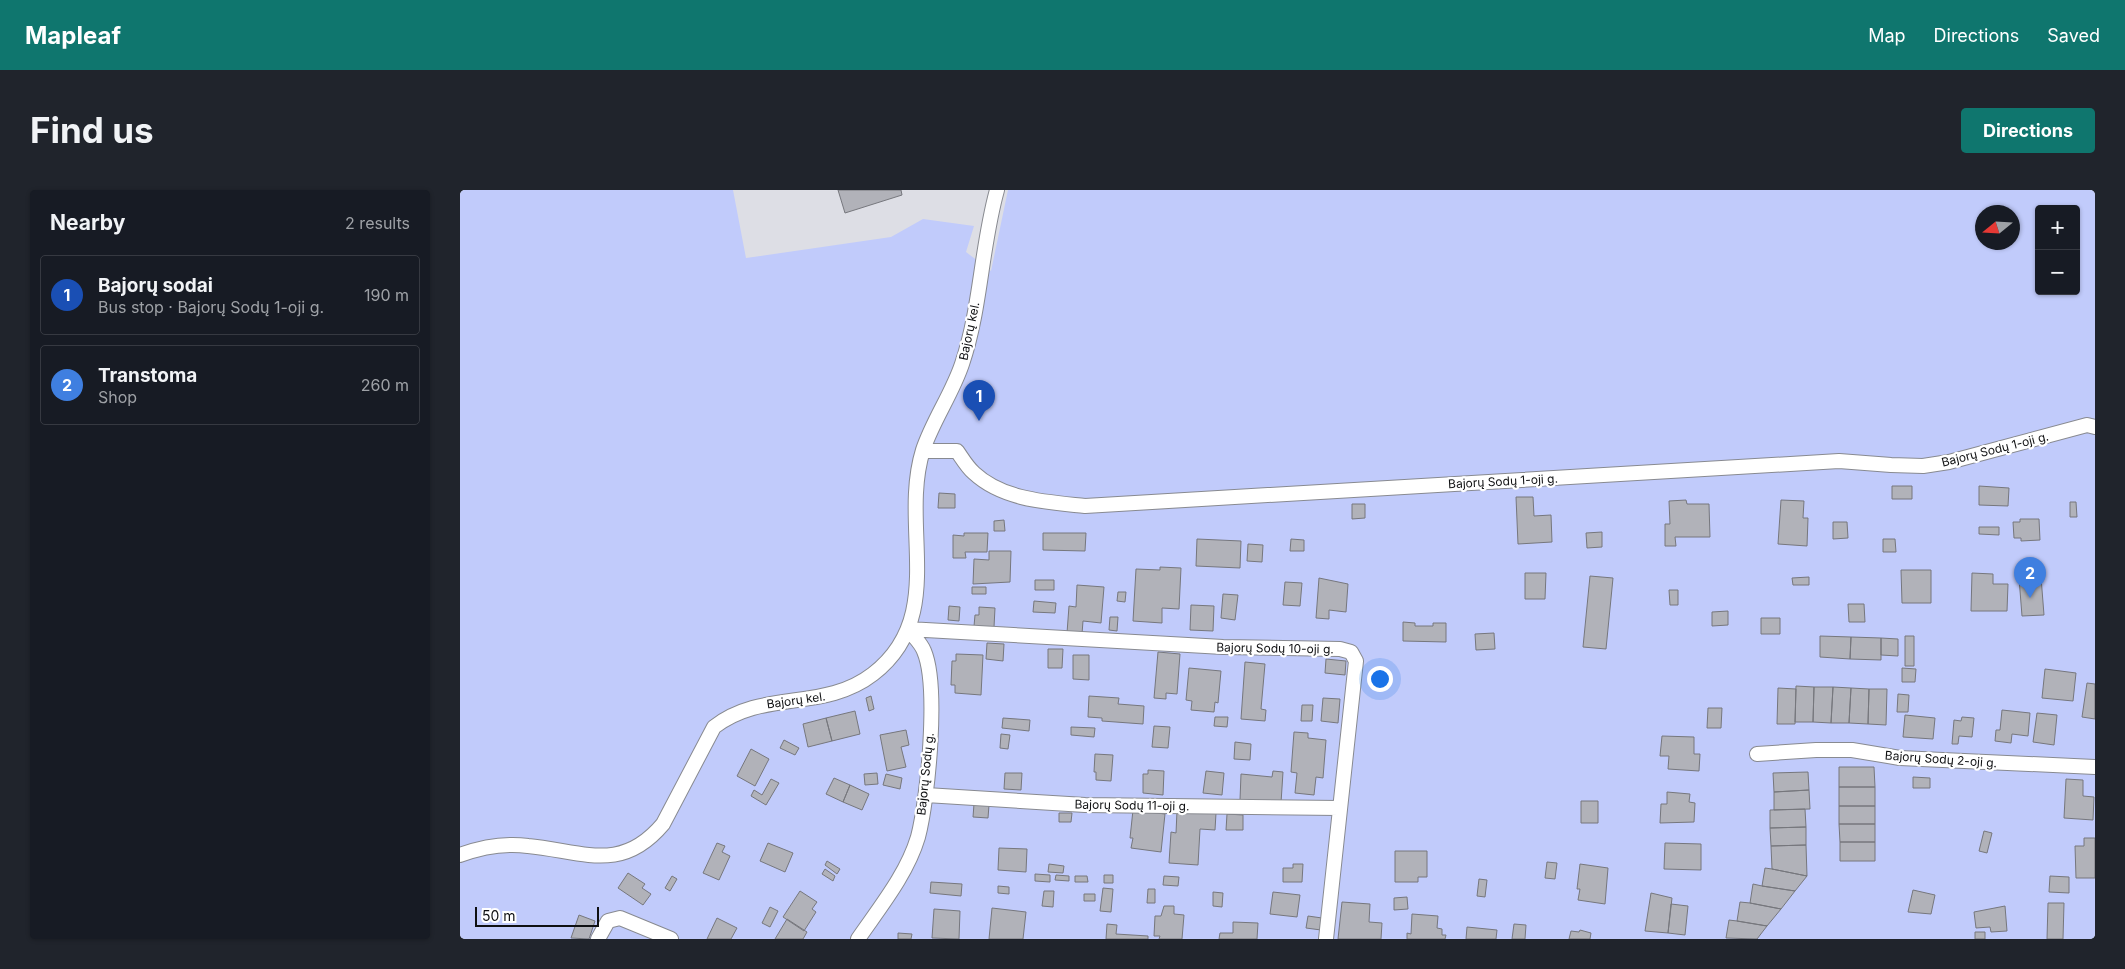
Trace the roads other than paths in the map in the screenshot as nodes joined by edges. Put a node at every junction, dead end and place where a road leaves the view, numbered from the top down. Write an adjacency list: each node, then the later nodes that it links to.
1 (997, 190): 3 (street, Bajorų kel.)
2 (2095, 427): 3 (street, Bajorų Sodų 1-oji g.)
3 (923, 451): 4 (street, Bajorų kel.)
4 (908, 629): 7 (street, Bajorų Sodų g.); 8 (street, Bajorų Sodų 10-oji g.); 9 (street, Bajorų kel.)
5 (1757, 754): 6 (street, Bajorų Sodų 2-oji g.)
6 (2095, 767)
7 (926, 795): 8 (street, Bajorų Sodų 11-oji g.); 12 (street, Bajorų Sodų g.)
8 (1339, 808): 13 (street, Bajorų Sodų 10-oji g.)
9 (460, 855)
10 (598, 939): 11 (street)
11 (671, 939)
12 (858, 939)
13 (1326, 939)

